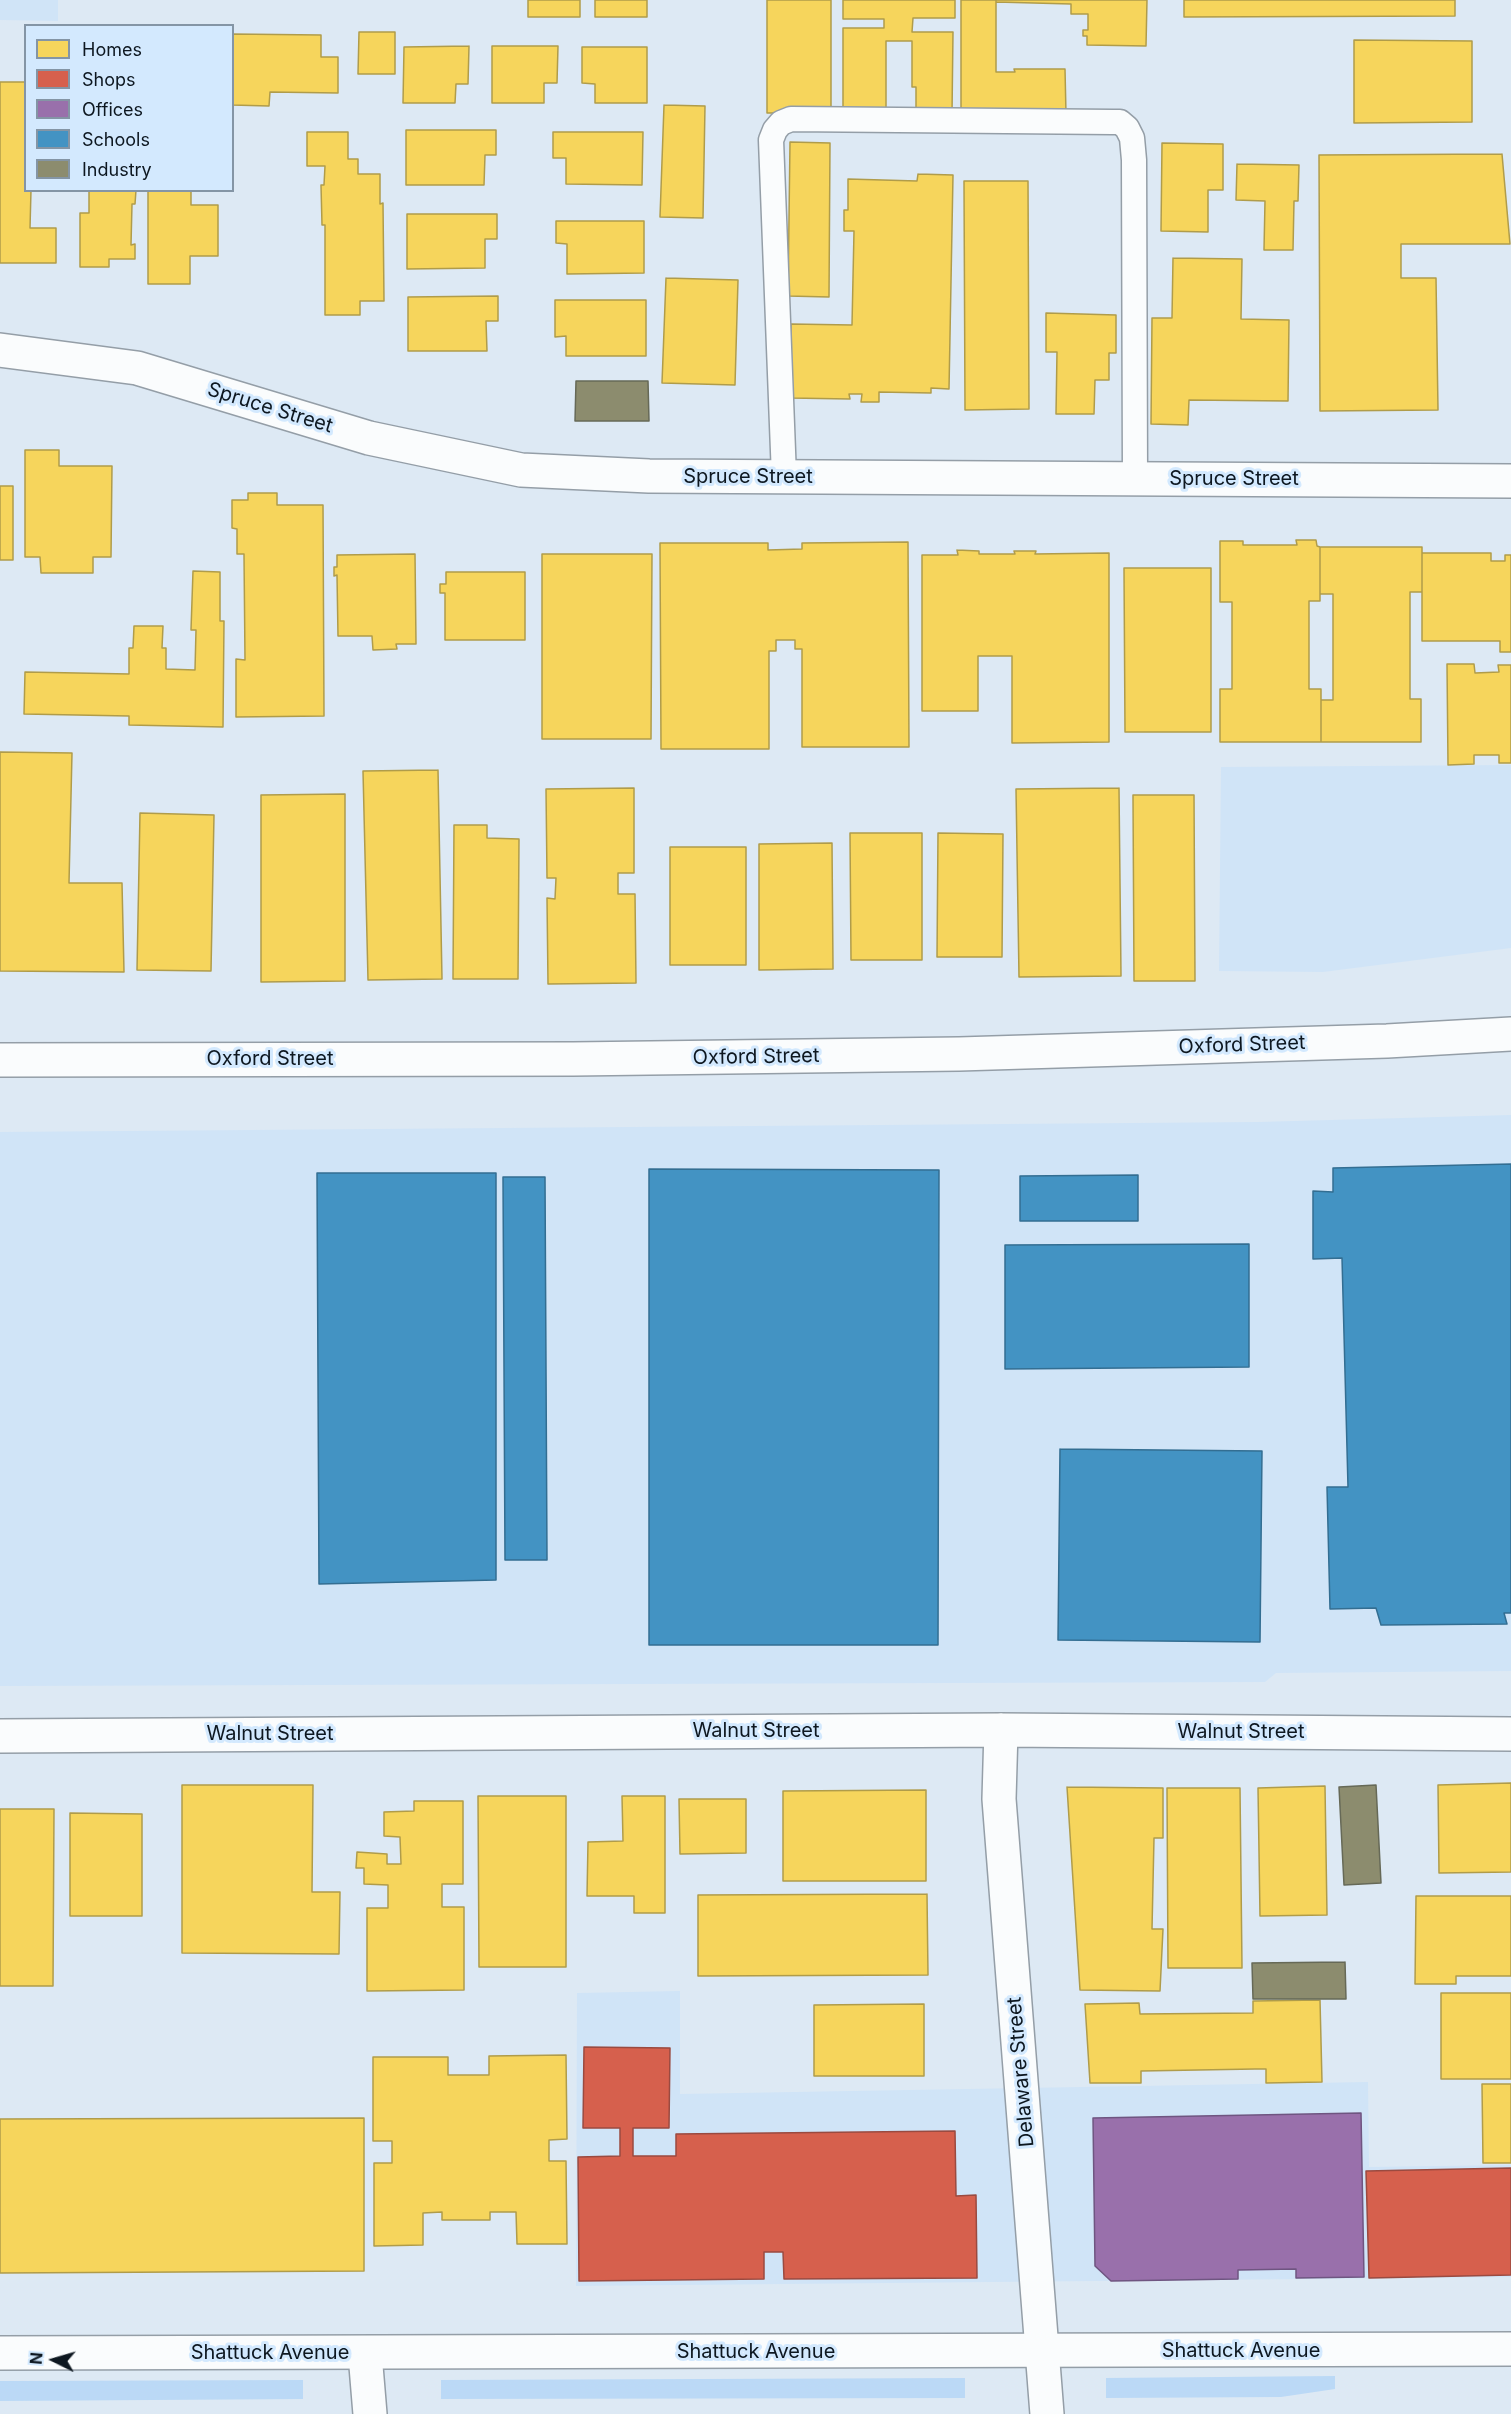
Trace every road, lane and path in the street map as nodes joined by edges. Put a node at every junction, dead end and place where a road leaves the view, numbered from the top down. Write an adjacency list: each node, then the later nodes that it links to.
1 (0, 350): 2 (street, Spruce Street)
2 (784, 477): 3 (street, Spruce Street); 3 (lane)
3 (1135, 478): 4 (street, Spruce Street)
4 (1511, 481)
5 (1511, 1034): 6 (street, Oxford Street)
6 (0, 1060)
7 (1001, 1730): 8 (street, Walnut Street); 9 (street, Walnut Street); 11 (street, Delaware Street)
8 (1511, 1734)
9 (0, 1736)
10 (1511, 2349): 11 (street, Shattuck Avenue)
11 (1043, 2351): 13 (street, Shattuck Avenue); 15 (street, Delaware Street)
12 (0, 2353): 13 (street, Shattuck Avenue)
13 (364, 2354): 14 (street)
14 (370, 2414)
15 (1047, 2414)

